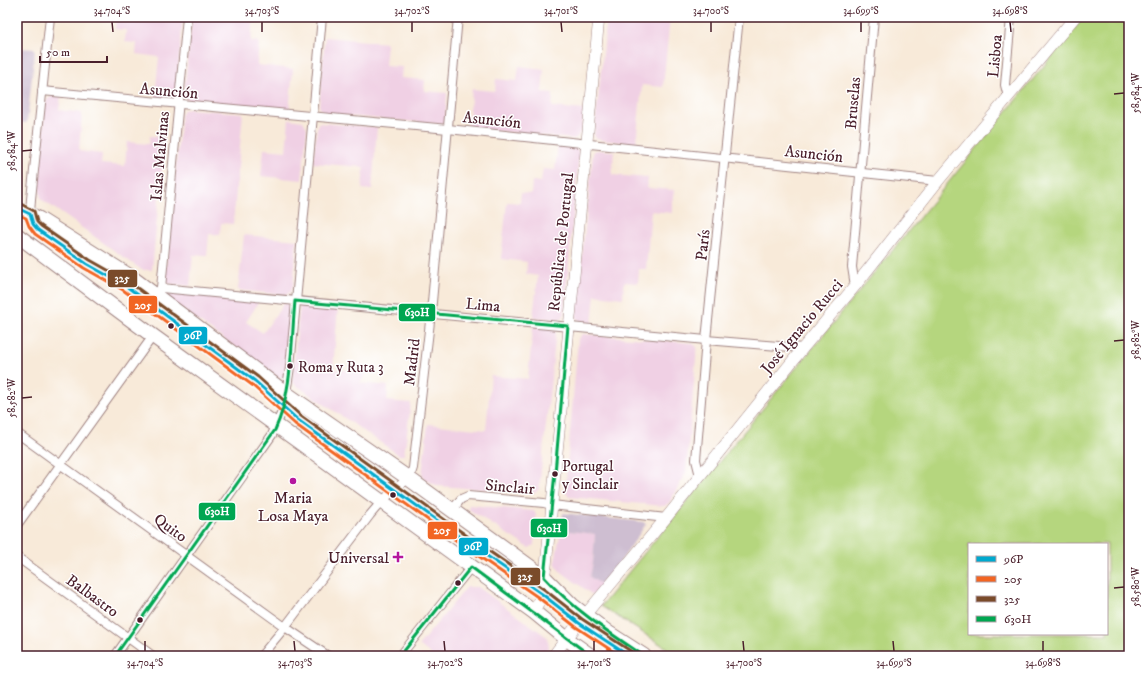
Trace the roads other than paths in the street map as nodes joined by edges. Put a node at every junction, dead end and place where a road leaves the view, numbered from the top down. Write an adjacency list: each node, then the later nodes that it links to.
1 (50, 17): 10 (street)
2 (187, 17): 12 (street, Islas Malvinas)
3 (322, 17): 13 (street)
4 (458, 17): 14 (street, Madrid)
5 (599, 17): 15 (street, República de Portugal)
6 (739, 17): 16 (street, París)
7 (874, 17): 17 (street, Bruselas)
8 (1011, 17): 11 (street, Lisboa)
9 (1076, 17): 11 (street, José Ignacio Rucci)
10 (42, 91): 12 (street, Asunción); 20 (street)
11 (1008, 97): 18 (street, José Ignacio Rucci)
12 (178, 105): 13 (street, Asunción); 23 (street, Islas Malvinas)
13 (312, 117): 14 (street, Asunción); 24 (street)
14 (448, 129): 15 (street, Asunción); 25 (street, Madrid)
15 (586, 143): 16 (street, Asunción); 26 (street, República de Portugal)
16 (725, 158): 17 (street, Asunción); 28 (street, París)
17 (860, 172): 18 (street, Asunción); 22 (street, Bruselas)
18 (938, 181): 22 (street, José Ignacio Rucci)
19 (17, 208): 20 (highway)
20 (30, 214): 23 (highway)
21 (17, 235): 27 (highway)
22 (855, 286): 29 (street, José Ignacio Rucci)
23 (158, 292): 24 (street, Lima); 30 (highway)
24 (295, 301): 25 (street, Lima); 30 (street)
25 (431, 313): 26 (street, Lima); 35 (street, Madrid)
26 (568, 326): 28 (street, Lima); 37 (street, República de Portugal)
27 (153, 336): 31 (highway); 33 (street)
28 (706, 340): 29 (street, Lima); 34 (street, París)
29 (803, 348): 34 (street, José Ignacio Rucci)
30 (287, 394): 31 (street); 35 (highway)
31 (277, 425): 36 (highway); 41 (street)
32 (17, 433): 33 (street, Quito)
33 (61, 465): 40 (street); 41 (street, Quito)
34 (700, 476): 39 (street, José Ignacio Rucci)
35 (408, 478): 36 (street); 38 (highway)
36 (382, 501): 43 (highway); 47 (street)
37 (552, 505): 38 (street, Sinclair); 39 (street, Sinclair); 44 (street, República de Portugal)
38 (452, 510): 44 (highway)
39 (666, 518): 46 (street, José Ignacio Rucci)
40 (17, 525)
41 (186, 555): 47 (street, Quito); 48 (street)
42 (17, 557): 48 (street, Balbastro)
43 (471, 567): 45 (highway); 54 (street)
44 (544, 577): 45 (street, República de Portugal); 46 (highway)
45 (534, 612): 49 (highway)
46 (585, 615): 49 (street, José Ignacio Rucci); 57 (highway)
47 (285, 627): 52 (street); 53 (street, Quito)
48 (128, 638): 50 (street); 51 (street, Balbastro)
49 (567, 639): 55 (street, José Ignacio Rucci); 56 (highway)
50 (115, 656)
51 (153, 656)
52 (261, 656)
53 (328, 656)
54 (400, 656)
55 (553, 656)
56 (591, 656)
57 (644, 656)

